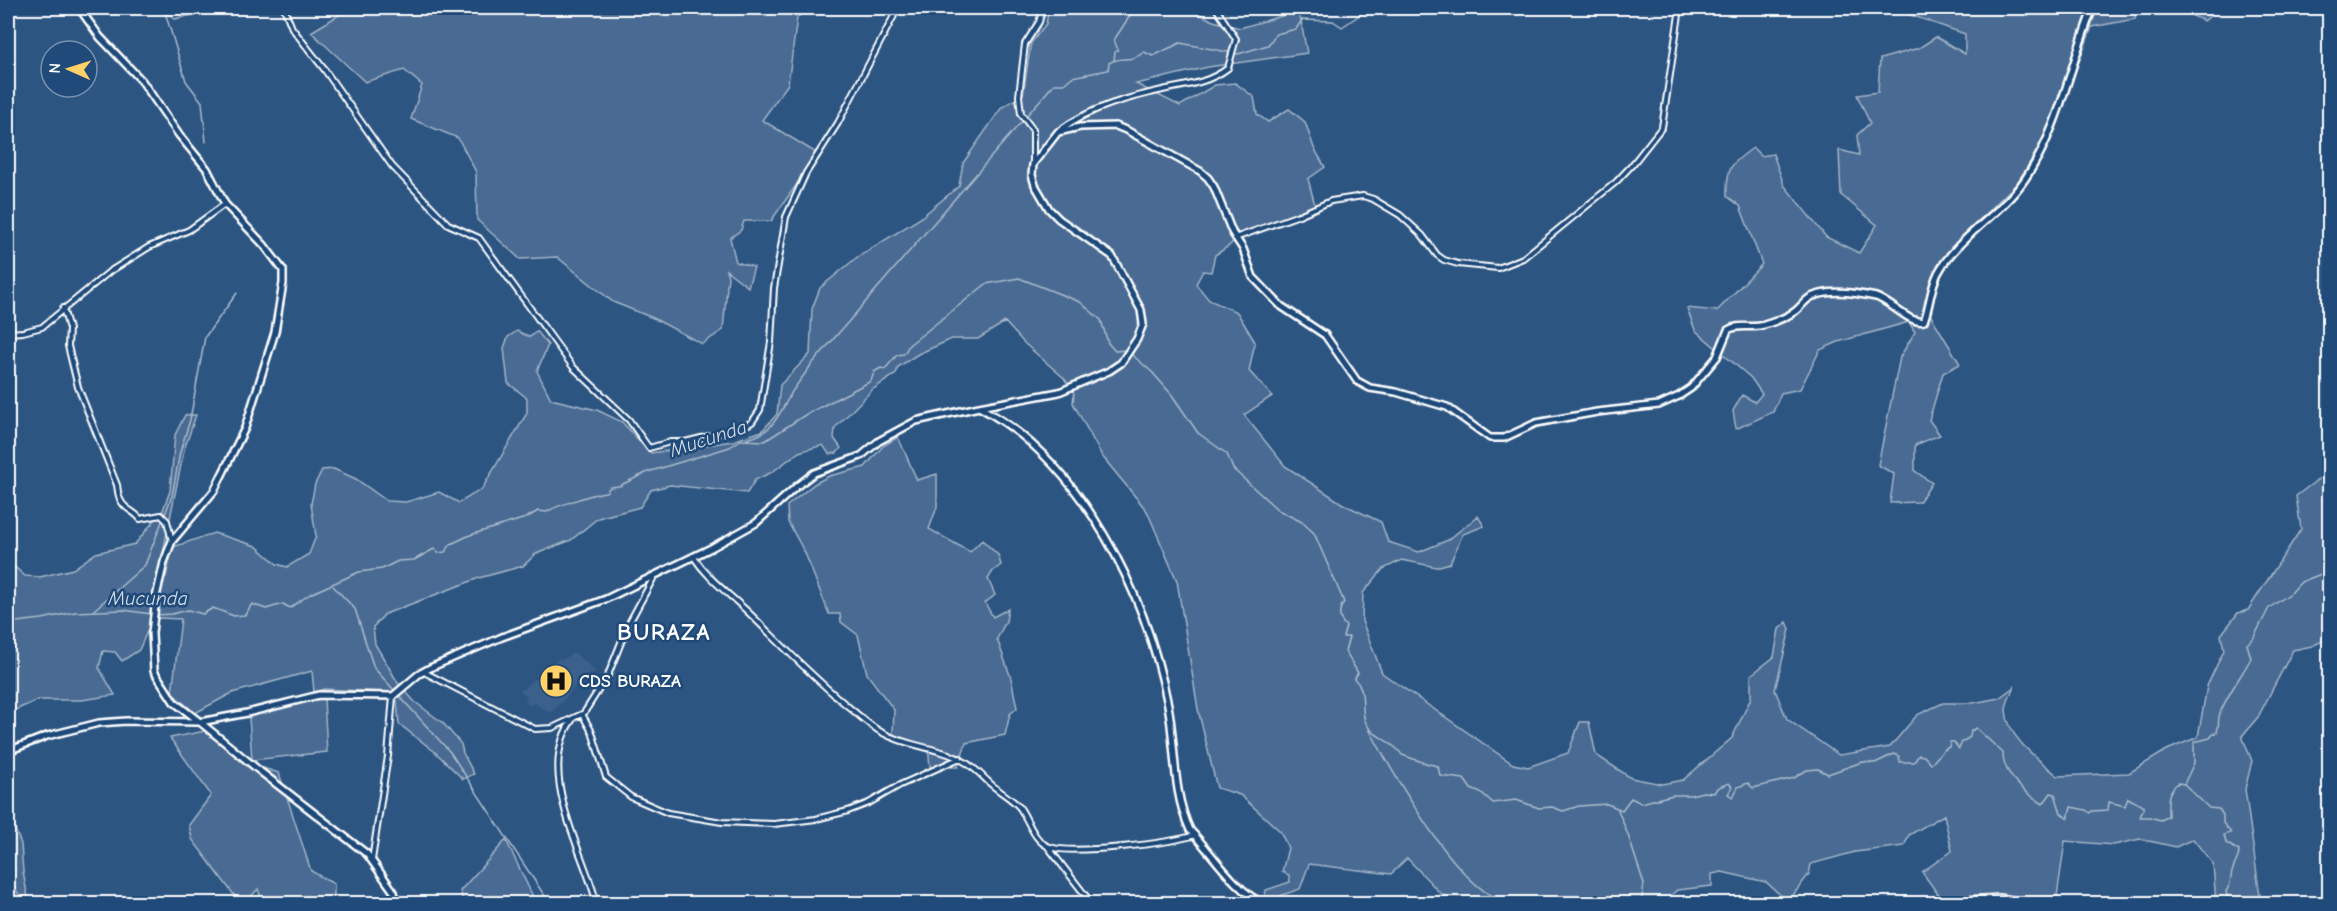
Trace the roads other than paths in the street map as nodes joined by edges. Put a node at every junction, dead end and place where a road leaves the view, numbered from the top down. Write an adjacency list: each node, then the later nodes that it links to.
1 (79, 8): 10 (main road)
2 (284, 8): 3 (street)
3 (898, 8)
4 (1044, 8): 9 (street)
5 (1216, 8): 8 (street)
6 (1680, 8): 11 (street)
7 (2093, 8): 11 (main road)
8 (1058, 132): 9 (main road); 11 (main road)
9 (1033, 164): 14 (main road)
10 (225, 204): 12 (street); 15 (main road)
11 (1235, 237)
12 (63, 308): 13 (street); 15 (street)
13 (8, 333)
14 (979, 407): 16 (main road); 25 (main road)
15 (172, 541): 22 (main road)
16 (693, 556): 17 (main road); 24 (street)
17 (655, 576): 18 (main road); 20 (street)
18 (424, 671): 19 (main road); 21 (street)
19 (393, 696): 22 (main road); 27 (street)
20 (582, 714): 21 (street); 24 (street)
21 (574, 718): 29 (street)
22 (200, 722): 23 (main road); 27 (main road)
23 (8, 751)
24 (960, 758): 26 (street)
25 (1195, 835): 26 (street); 31 (main road)
26 (1047, 846): 30 (street)
27 (372, 861): 28 (main road)
28 (397, 903)
29 (597, 903)
30 (1092, 903)
31 (1264, 903)
32 (1884, 903): 33 (street)
33 (2040, 903)

